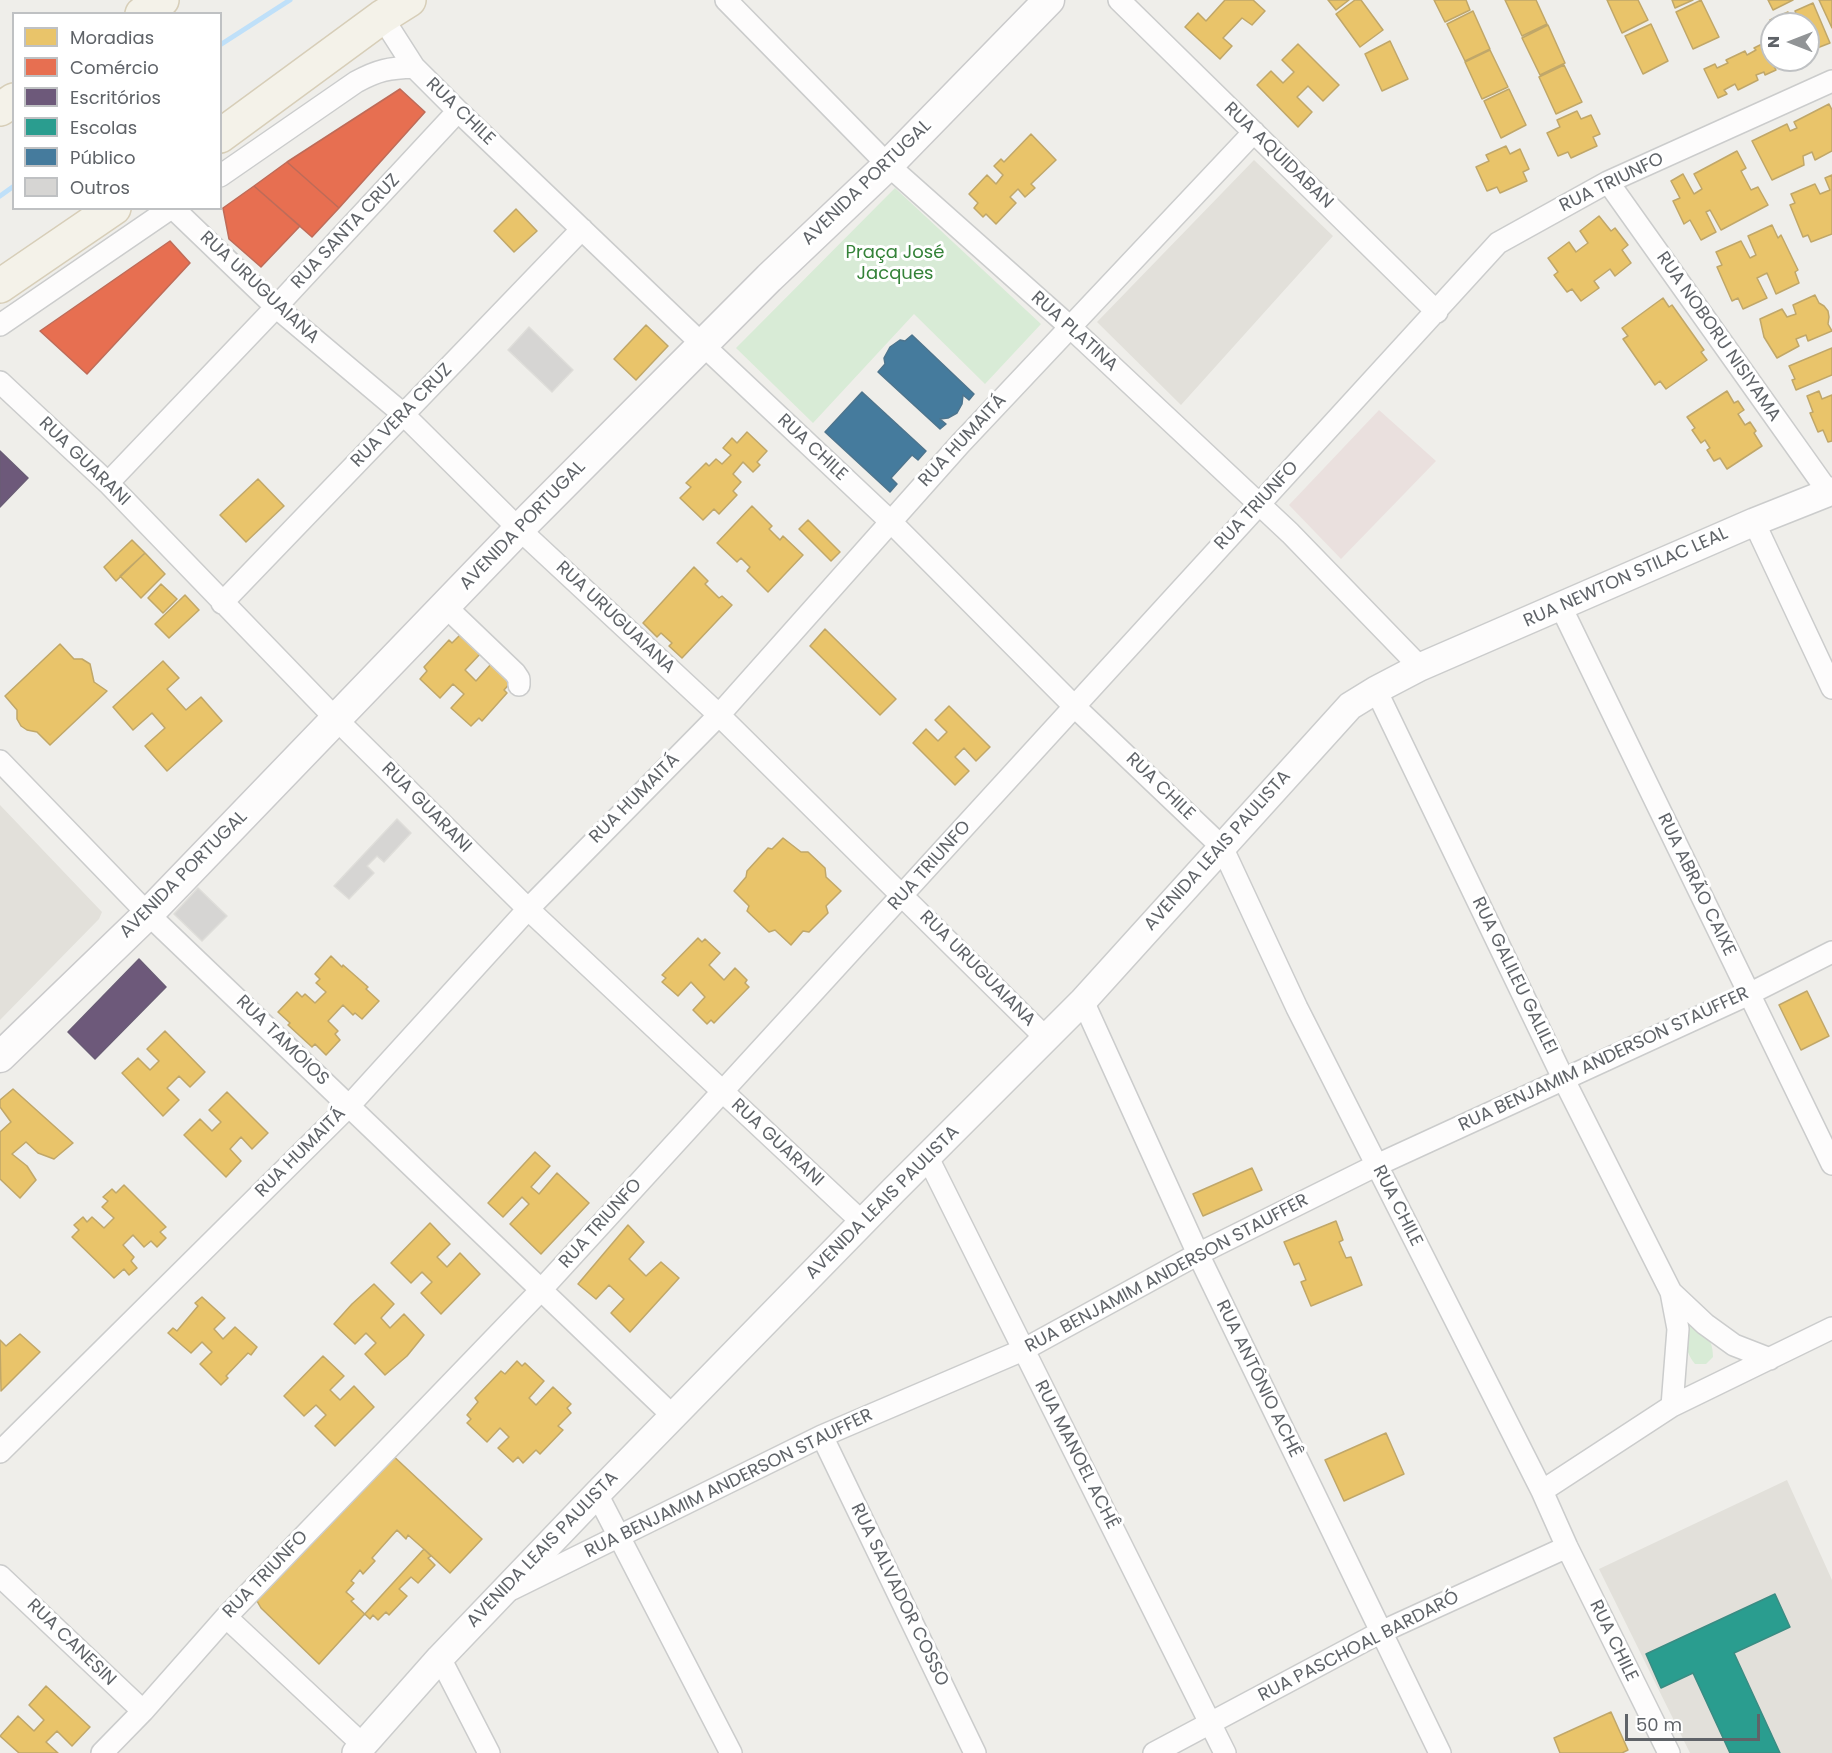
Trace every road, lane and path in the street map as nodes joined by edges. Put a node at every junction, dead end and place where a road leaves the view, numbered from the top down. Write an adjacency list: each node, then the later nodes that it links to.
1 (162, 0): 6 (main road)
2 (726, 0): 12 (street, RUA PLATINA)
3 (1049, 0): 12 (main road, AVENIDA PORTUGAL)
4 (1119, 0): 10 (street, RUA AQUIDABAN)
5 (387, 6): 7 (street, RUA CHILE); 11 (main road)
6 (145, 12)
7 (414, 67): 9 (street, RUA CHILE); 13 (street)
8 (1832, 81): 14 (street, RUA TRIUNFO)
9 (458, 111): 18 (street, RUA CHILE); 20 (street, RUA SANTA CRUZ)
10 (1254, 132): 21 (street, RUA AQUIDABAN); 23 (street, RUA HUMAITÁ)
11 (222, 137)
12 (888, 165): 23 (street, RUA PLATINA); 24 (main road, AVENIDA PORTUGAL)
13 (222, 175)
14 (1608, 182): 21 (street, RUA TRIUNFO); 28 (street, RUA NOBORU NISIYAMA)
15 (111, 210): 19 (main road)
16 (169, 210): 22 (street)
17 (174, 210): 20 (street, RUA URUGUAIANA)
18 (582, 229): 24 (street, RUA CHILE); 26 (street, RUA VERA CRUZ)
19 (0, 286)
20 (276, 307): 26 (street, RUA URUGUAIANA); 27 (street, RUA SANTA CRUZ)
21 (1437, 312): 29 (street, RUA TRIUNFO)
22 (0, 325)
23 (1069, 326): 29 (street, RUA PLATINA); 30 (street, RUA HUMAITÁ)
24 (703, 345): 30 (street, RUA CHILE); 32 (main road, AVENIDA PORTUGAL)
25 (0, 381): 27 (street, RUA GUARANI)
26 (403, 414): 32 (street, RUA URUGUAIANA); 33 (street, RUA VERA CRUZ)
27 (108, 483): 33 (street, RUA GUARANI)
28 (1830, 492): 31 (street, RUA NEWTON STILAC LEAL)
29 (1259, 504): 36 (street, RUA PLATINA); 40 (street, RUA TRIUNFO)
30 (890, 520): 40 (street, RUA CHILE); 41 (street, RUA HUMAITÁ)
31 (1754, 522): 35 (street, RUA NEWTON STILAC LEAL); 38 (street)
32 (519, 529): 34 (main road, AVENIDA PORTUGAL); 41 (street, RUA URUGUAIANA)
33 (222, 603): 42 (street, RUA GUARANI)
34 (445, 606): 37 (street); 42 (main road, AVENIDA PORTUGAL)
35 (1561, 607): 36 (street, RUA NEWTON STILAC LEAL); 49 (street, RUA ABRÃO CAIXE)
36 (1420, 667): 39 (street, AVENIDA LEAIS PAULISTA)
37 (519, 685)
38 (1832, 688)
39 (1376, 690): 44 (street, AVENIDA LEAIS PAULISTA); 53 (street, RUA GALILEU GALILEI)
40 (1075, 707): 44 (street, RUA CHILE); 45 (street, RUA TRIUNFO)
41 (718, 715): 45 (street, RUA URUGUAIANA); 46 (street, RUA HUMAITÁ)
42 (336, 719): 46 (street, RUA GUARANI); 47 (main road, AVENIDA PORTUGAL)
43 (0, 761): 47 (street, RUA TAMOIOS)
44 (1222, 847): 50 (street, AVENIDA LEAIS PAULISTA); 58 (street, RUA CHILE)
45 (903, 896): 51 (street, RUA URUGUAIANA); 54 (street, RUA TRIUNFO)
46 (528, 909): 54 (street, RUA GUARANI); 55 (street, RUA HUMAITÁ)
47 (148, 914): 52 (main road, AVENIDA PORTUGAL); 55 (street, RUA TAMOIOS)
48 (1832, 952): 49 (street, RUA BENJAMIM ANDERSON STAUFFER)
49 (1749, 993): 53 (street, RUA BENJAMIM ANDERSON STAUFFER); 57 (street, RUA ABRÃO CAIXE)
50 (1083, 1001): 51 (street, AVENIDA LEAIS PAULISTA); 60 (street, RUA ANTÔNIO ACHÊ)
51 (1047, 1038): 56 (street, AVENIDA LEAIS PAULISTA)
52 (0, 1057)
53 (1563, 1078): 58 (street, RUA BENJAMIM ANDERSON STAUFFER); 62 (street, RUA GALILEU GALILEI)
54 (722, 1092): 59 (street, RUA GUARANI); 61 (street, RUA TRIUNFO)
55 (349, 1106): 61 (street, RUA TAMOIOS); 69 (street, RUA HUMAITÁ)
56 (927, 1156): 59 (street, AVENIDA LEAIS PAULISTA); 64 (street, RUA MANOEL ACHÊ)
57 (1832, 1164)
58 (1377, 1165): 60 (street, RUA BENJAMIM ANDERSON STAUFFER); 70 (street, RUA CHILE)
59 (862, 1222): 67 (street, AVENIDA LEAIS PAULISTA)
60 (1198, 1254): 64 (street, RUA BENJAMIM ANDERSON STAUFFER); 77 (street, RUA ANTÔNIO ACHÊ)
61 (541, 1290): 67 (street, RUA TAMOIOS); 76 (street, RUA TRIUNFO)
62 (1671, 1292): 65 (street, RUA GALILEU GALILEI); 66 (street, RUA GALILEU GALILEI)
63 (1832, 1328): 65 (street)
64 (1023, 1350): 68 (street, RUA BENJAMIM ANDERSON STAUFFER); 80 (street, RUA MANOEL ACHÊ)
65 (1770, 1359): 66 (street)
66 (1672, 1406): 70 (street)
67 (673, 1416): 71 (street, AVENIDA LEAIS PAULISTA)
68 (822, 1436): 72 (street, RUA BENJAMIM ANDERSON STAUFFER); 85 (street, RUA SALVADOR COSSO)
69 (0, 1452)
70 (1542, 1491): 73 (street, RUA CHILE)
71 (597, 1494): 72 (street); 75 (street, AVENIDA LEAIS PAULISTA)
72 (619, 1536): 75 (street, RUA BENJAMIM ANDERSON STAUFFER); 84 (street)
73 (1567, 1547): 77 (street, RUA PASCHOAL BARDARÓ); 89 (street, RUA CHILE)
74 (0, 1575): 79 (street, RUA CANESIN)
75 (502, 1594): 78 (street, AVENIDA LEAIS PAULISTA)
76 (226, 1617): 79 (street, RUA TRIUNFO); 81 (street)
77 (1381, 1632): 80 (street, RUA PASCHOAL BARDARÓ); 88 (street, RUA ANTÔNIO ACHÊ)
78 (440, 1658): 81 (street, AVENIDA LEAIS PAULISTA); 83 (street)
79 (143, 1711): 82 (street, RUA TRIUNFO)
80 (1211, 1724): 86 (street, RUA PASCHOAL BARDARÓ); 87 (street, RUA MANOEL ACHÊ)
81 (359, 1749)
82 (102, 1753)
83 (489, 1753)
84 (730, 1753)
85 (975, 1753)
86 (1154, 1753)
87 (1225, 1753)
88 (1440, 1753)
89 (1669, 1753)

